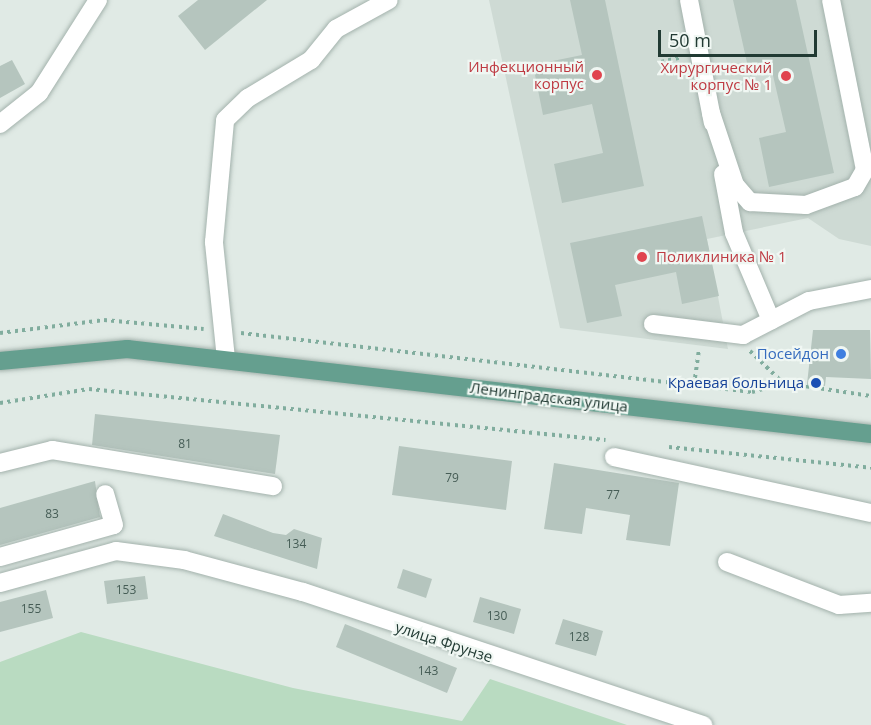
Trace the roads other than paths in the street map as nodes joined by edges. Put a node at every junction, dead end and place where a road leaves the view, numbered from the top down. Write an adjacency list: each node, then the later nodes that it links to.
1 (98, 0): 6 (street)
2 (389, 0): 10 (street)
3 (689, 0): 5 (street)
4 (831, 0): 5 (street)
5 (711, 113): 8 (street)
6 (0, 124)
7 (871, 289): 8 (street)
8 (771, 320): 9 (street)
9 (653, 324)
10 (226, 359): 11 (main road, Ленинградская улица); 12 (main road, Ленинградская улица)
11 (0, 361)
12 (871, 434)
13 (615, 449): 17 (street)
14 (0, 463): 15 (street)
15 (273, 486)
16 (105, 494): 18 (street)
17 (871, 513)
18 (0, 557)
19 (727, 562): 21 (street)
20 (0, 583): 22 (street, улица Фрунзе)
21 (871, 603)
22 (703, 725)

